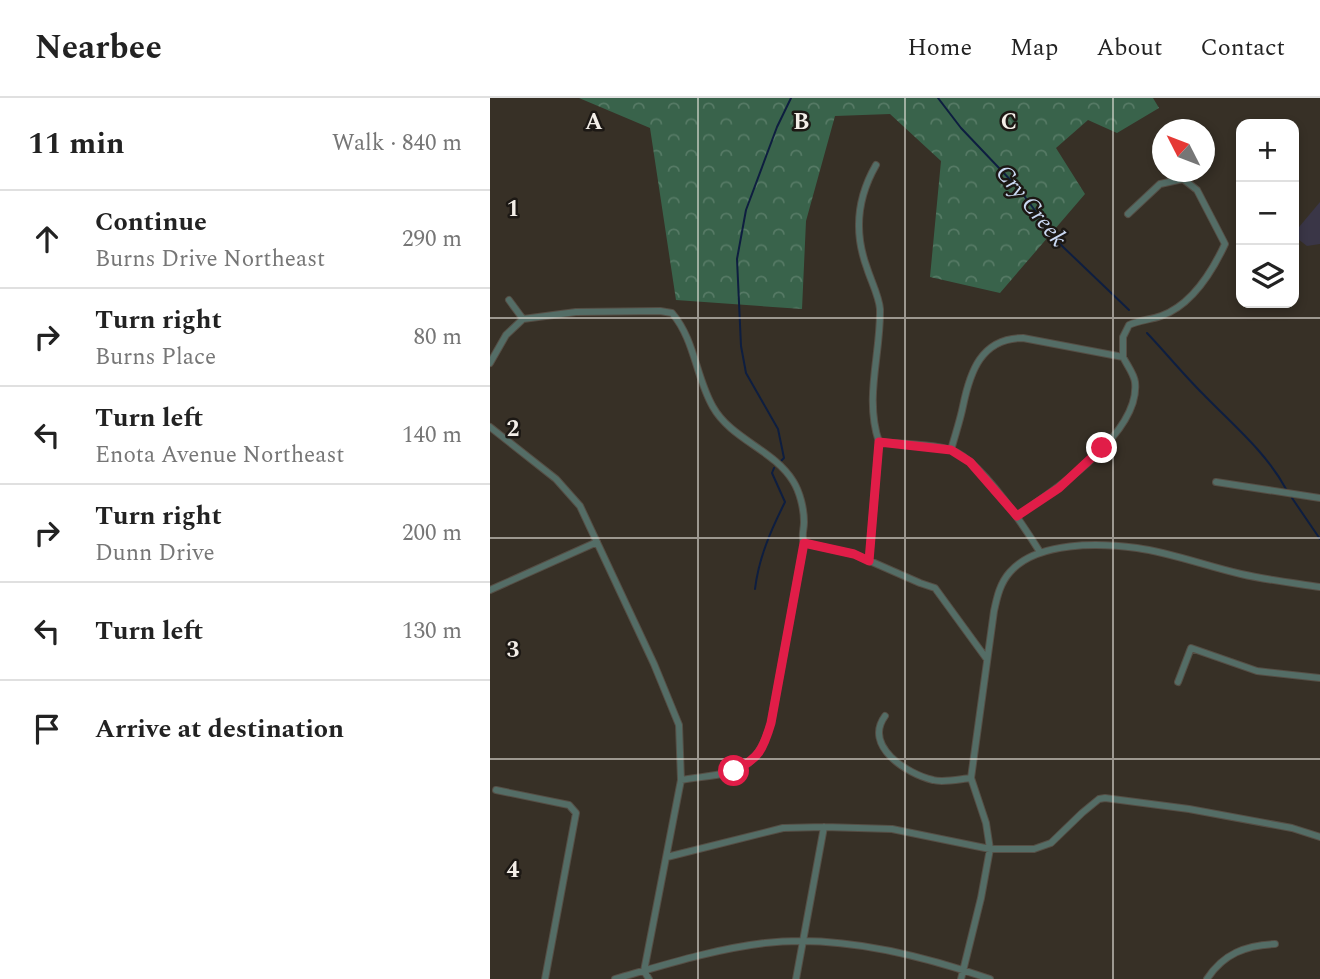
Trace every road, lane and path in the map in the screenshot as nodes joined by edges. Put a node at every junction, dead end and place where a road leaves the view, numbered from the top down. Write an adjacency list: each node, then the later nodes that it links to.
1 (876, 165): 10 (street)
2 (1164, 182): 4 (street)
3 (1186, 182): 7 (street)
4 (1128, 214)
5 (509, 300): 6 (street)
6 (523, 319): 8 (street); 16 (street)
7 (1123, 357): 11 (street); 14 (street)
8 (490, 363)
9 (490, 427): 15 (street)
10 (879, 442): 11 (street); 18 (street)
11 (951, 450): 14 (street)
12 (1216, 482): 13 (street)
13 (1320, 498)
14 (1017, 516): 17 (street)
15 (597, 542): 20 (street); 26 (street)
16 (804, 543): 18 (street); 26 (street)
17 (1040, 552): 19 (street); 21 (street)
18 (869, 561): 21 (street)
19 (1320, 587)
20 (490, 590)
21 (986, 659): 25 (street)
22 (1320, 678): 23 (street)
23 (1178, 682)
24 (885, 716): 25 (street)
25 (971, 778): 30 (street)
26 (681, 780): 31 (street)
27 (496, 790): 36 (street)
28 (824, 827): 30 (street); 31 (street); 32 (street)
29 (1320, 837): 30 (street)
30 (990, 849): 34 (street)
31 (667, 857): 35 (street)
32 (803, 942): 34 (street); 35 (street); 39 (street)
33 (1275, 944): 42 (street)
34 (962, 969): 40 (street); 41 (street)
35 (644, 971): 37 (street); 38 (street)
36 (545, 979)
37 (615, 979)
38 (649, 979)
39 (796, 979)
40 (961, 979)
41 (990, 979)
42 (1207, 979)

